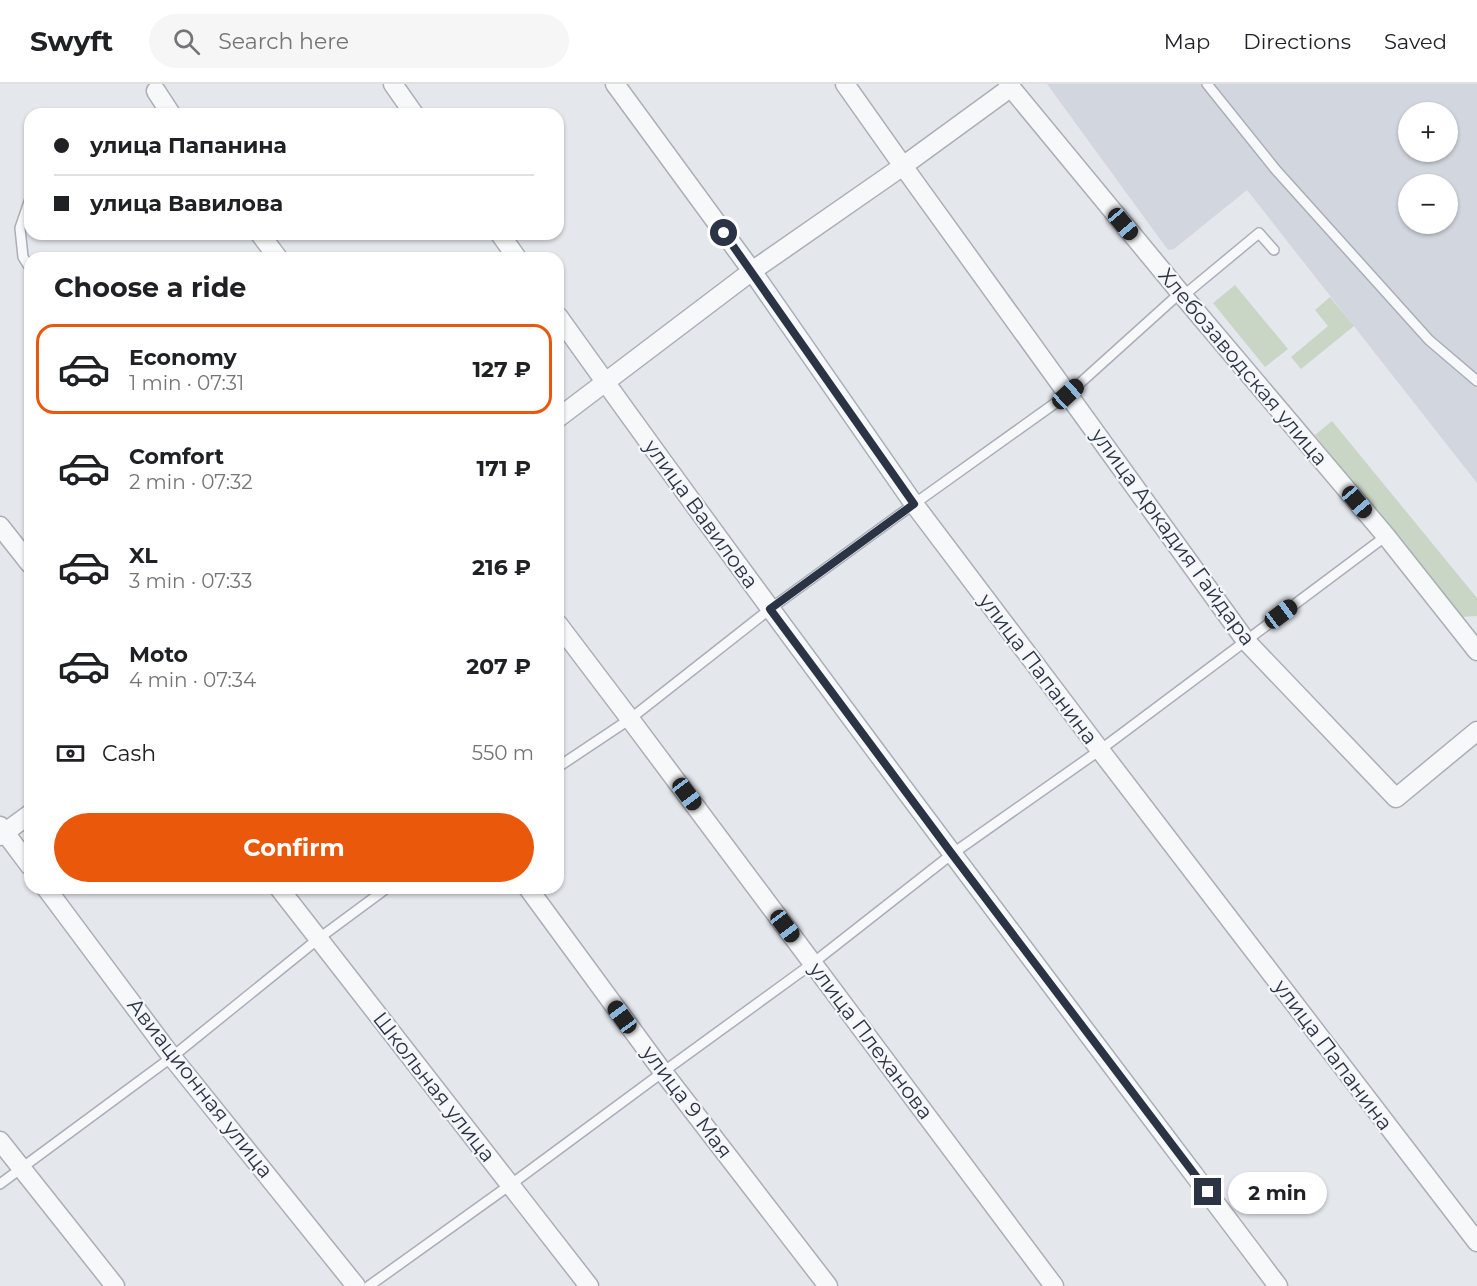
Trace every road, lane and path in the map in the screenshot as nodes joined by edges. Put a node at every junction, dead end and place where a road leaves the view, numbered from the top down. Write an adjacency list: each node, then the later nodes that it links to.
1 (393, 84): 8 (street)
2 (615, 84): 13 (street, улица Папанина)
3 (845, 84): 9 (street, улица Аркадия Гайдара)
4 (1207, 84): 16 (lane)
5 (1009, 86): 9 (street); 14 (street, Хлебозаводская улица)
6 (156, 91): 7 (street)
7 (167, 108)
8 (410, 108)
9 (903, 166): 13 (street); 18 (street, улица Аркадия Гайдара)
10 (24, 216): 12 (lane)
11 (1274, 250): 14 (lane)
12 (24, 259)
13 (752, 271): 17 (street); 20 (street, улица Папанина)
14 (1181, 294): 18 (lane); 22 (street, Хлебозаводская улица)
15 (564, 324): 17 (street, улица Вавилова)
16 (1477, 381)
17 (605, 382): 19 (street); 24 (street, улица Вавилова)
18 (1068, 394): 20 (lane); 26 (street, улица Аркадия Гайдара)
19 (564, 413)
20 (914, 504): 24 (lane); 30 (street, улица Папанина)
21 (0, 526): 23 (street)
22 (1386, 536): 26 (lane); 27 (street, Хлебозаводская улица)
23 (24, 556)
24 (770, 609): 28 (lane); 34 (street, улица Вавилова)
25 (564, 632): 28 (street, улица Плеханова)
26 (1246, 640): 29 (street, улица Аркадия Гайдара); 30 (lane)
27 (1477, 651)
28 (630, 718): 31 (lane); 41 (street, улица Плеханова)
29 (1477, 731)
30 (1100, 750): 34 (lane); 48 (street, улица Папанина)
31 (564, 763)
32 (24, 818): 33 (street)
33 (2, 832): 35 (street)
34 (952, 854): 41 (lane); 55 (street, улица Вавилова)
35 (24, 859)
36 (50, 894): 42 (street, Авиационная улица)
37 (284, 894): 40 (street, Школьная улица)
38 (379, 894): 40 (lane)
39 (532, 894): 43 (street, улица 9 Мая)
40 (318, 939): 42 (lane); 47 (street, Школьная улица)
41 (813, 963): 43 (lane); 54 (street, улица Плеханова)
42 (172, 1057): 45 (lane); 50 (street, Авиационная улица)
43 (663, 1072): 47 (lane); 53 (street, улица 9 Мая)
44 (0, 1141): 45 (street)
45 (21, 1168): 46 (lane); 49 (street)
46 (0, 1184)
47 (510, 1185): 51 (lane); 52 (street, Школьная улица)
48 (1477, 1242)
49 (115, 1286)
50 (356, 1286)
51 (369, 1286)
52 (589, 1286)
53 (828, 1286)
54 (1054, 1286)
55 (1278, 1286)

